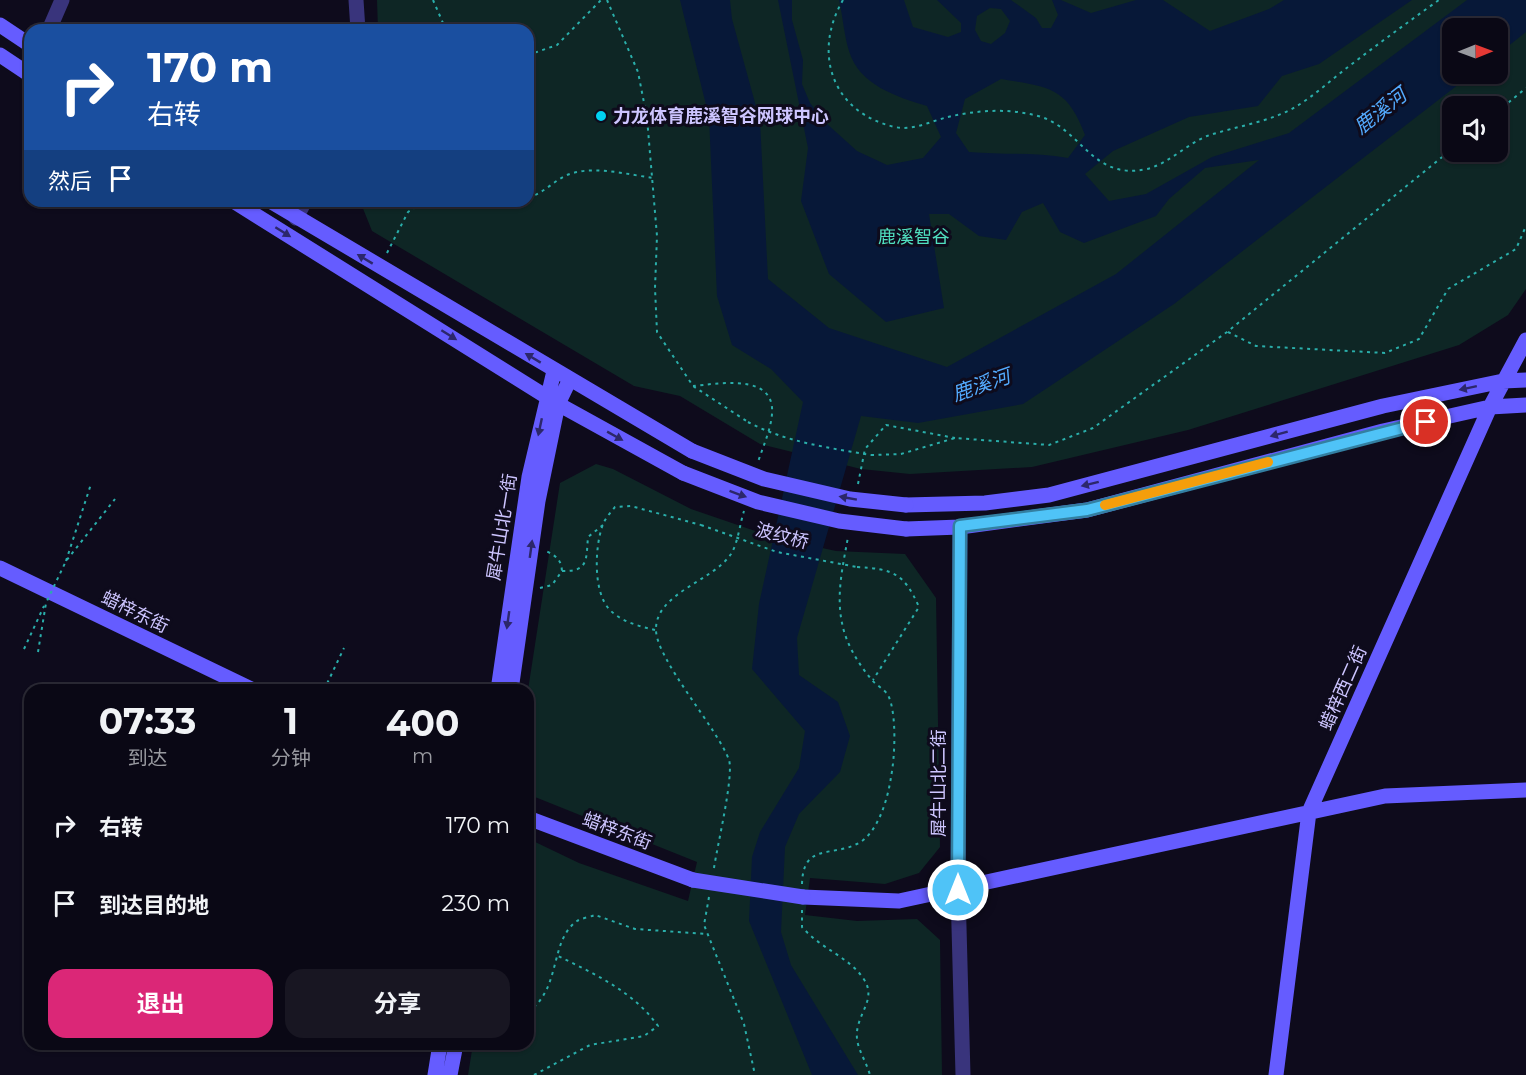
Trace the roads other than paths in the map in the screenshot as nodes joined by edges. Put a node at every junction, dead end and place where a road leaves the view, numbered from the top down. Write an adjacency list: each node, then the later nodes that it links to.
1 (62, 0): 3 (street)
2 (356, 0): 4 (street)
3 (52, 24)
4 (358, 24)
5 (0, 25): 6 (main road)
6 (24, 41)
7 (0, 55): 8 (main road)
8 (24, 70)
9 (243, 207): 18 (main road, one-way to 18)
10 (279, 207): 12 (main road)
11 (302, 207): 12 (street)
12 (296, 218): 14 (main road, one-way to 12)
13 (1526, 340): 17 (main road, 蜡梓西二街)
14 (554, 371): 15 (main road); 18 (main road, 犀牛山北一街)
15 (570, 379): 17 (main road, one-way to 15, bridge); 18 (main road, 犀牛山北一街)
16 (1526, 380): 17 (main road)
17 (1503, 381): 20 (main road, 蜡梓西二街)
18 (552, 400): 21 (main road, one-way to 21, bridge); 24 (main road, 犀牛山北一街, one-way to 24); 25 (main road, 犀牛山北一街, one-way to 18)
19 (1526, 405): 20 (main road)
20 (1490, 407): 21 (main road); 27 (main road, 蜡梓西二街)
21 (960, 526): 29 (street, 犀牛山北二街)
22 (0, 568): 23 (main road, 蜡梓东街)
23 (241, 684)
24 (499, 684)
25 (513, 684)
26 (1526, 790): 27 (main road, 蜡梓东街)
27 (1309, 812): 29 (main road, 蜡梓东街); 35 (main road, 蜡梓西二街)
28 (534, 820): 29 (main road, 蜡梓东街, bridge)
29 (958, 890): 34 (street, 犀牛山北二街)
30 (439, 1050): 32 (main road)
31 (455, 1050): 33 (main road)
32 (435, 1075)
33 (450, 1075)
34 (963, 1075)
35 (1276, 1075)

